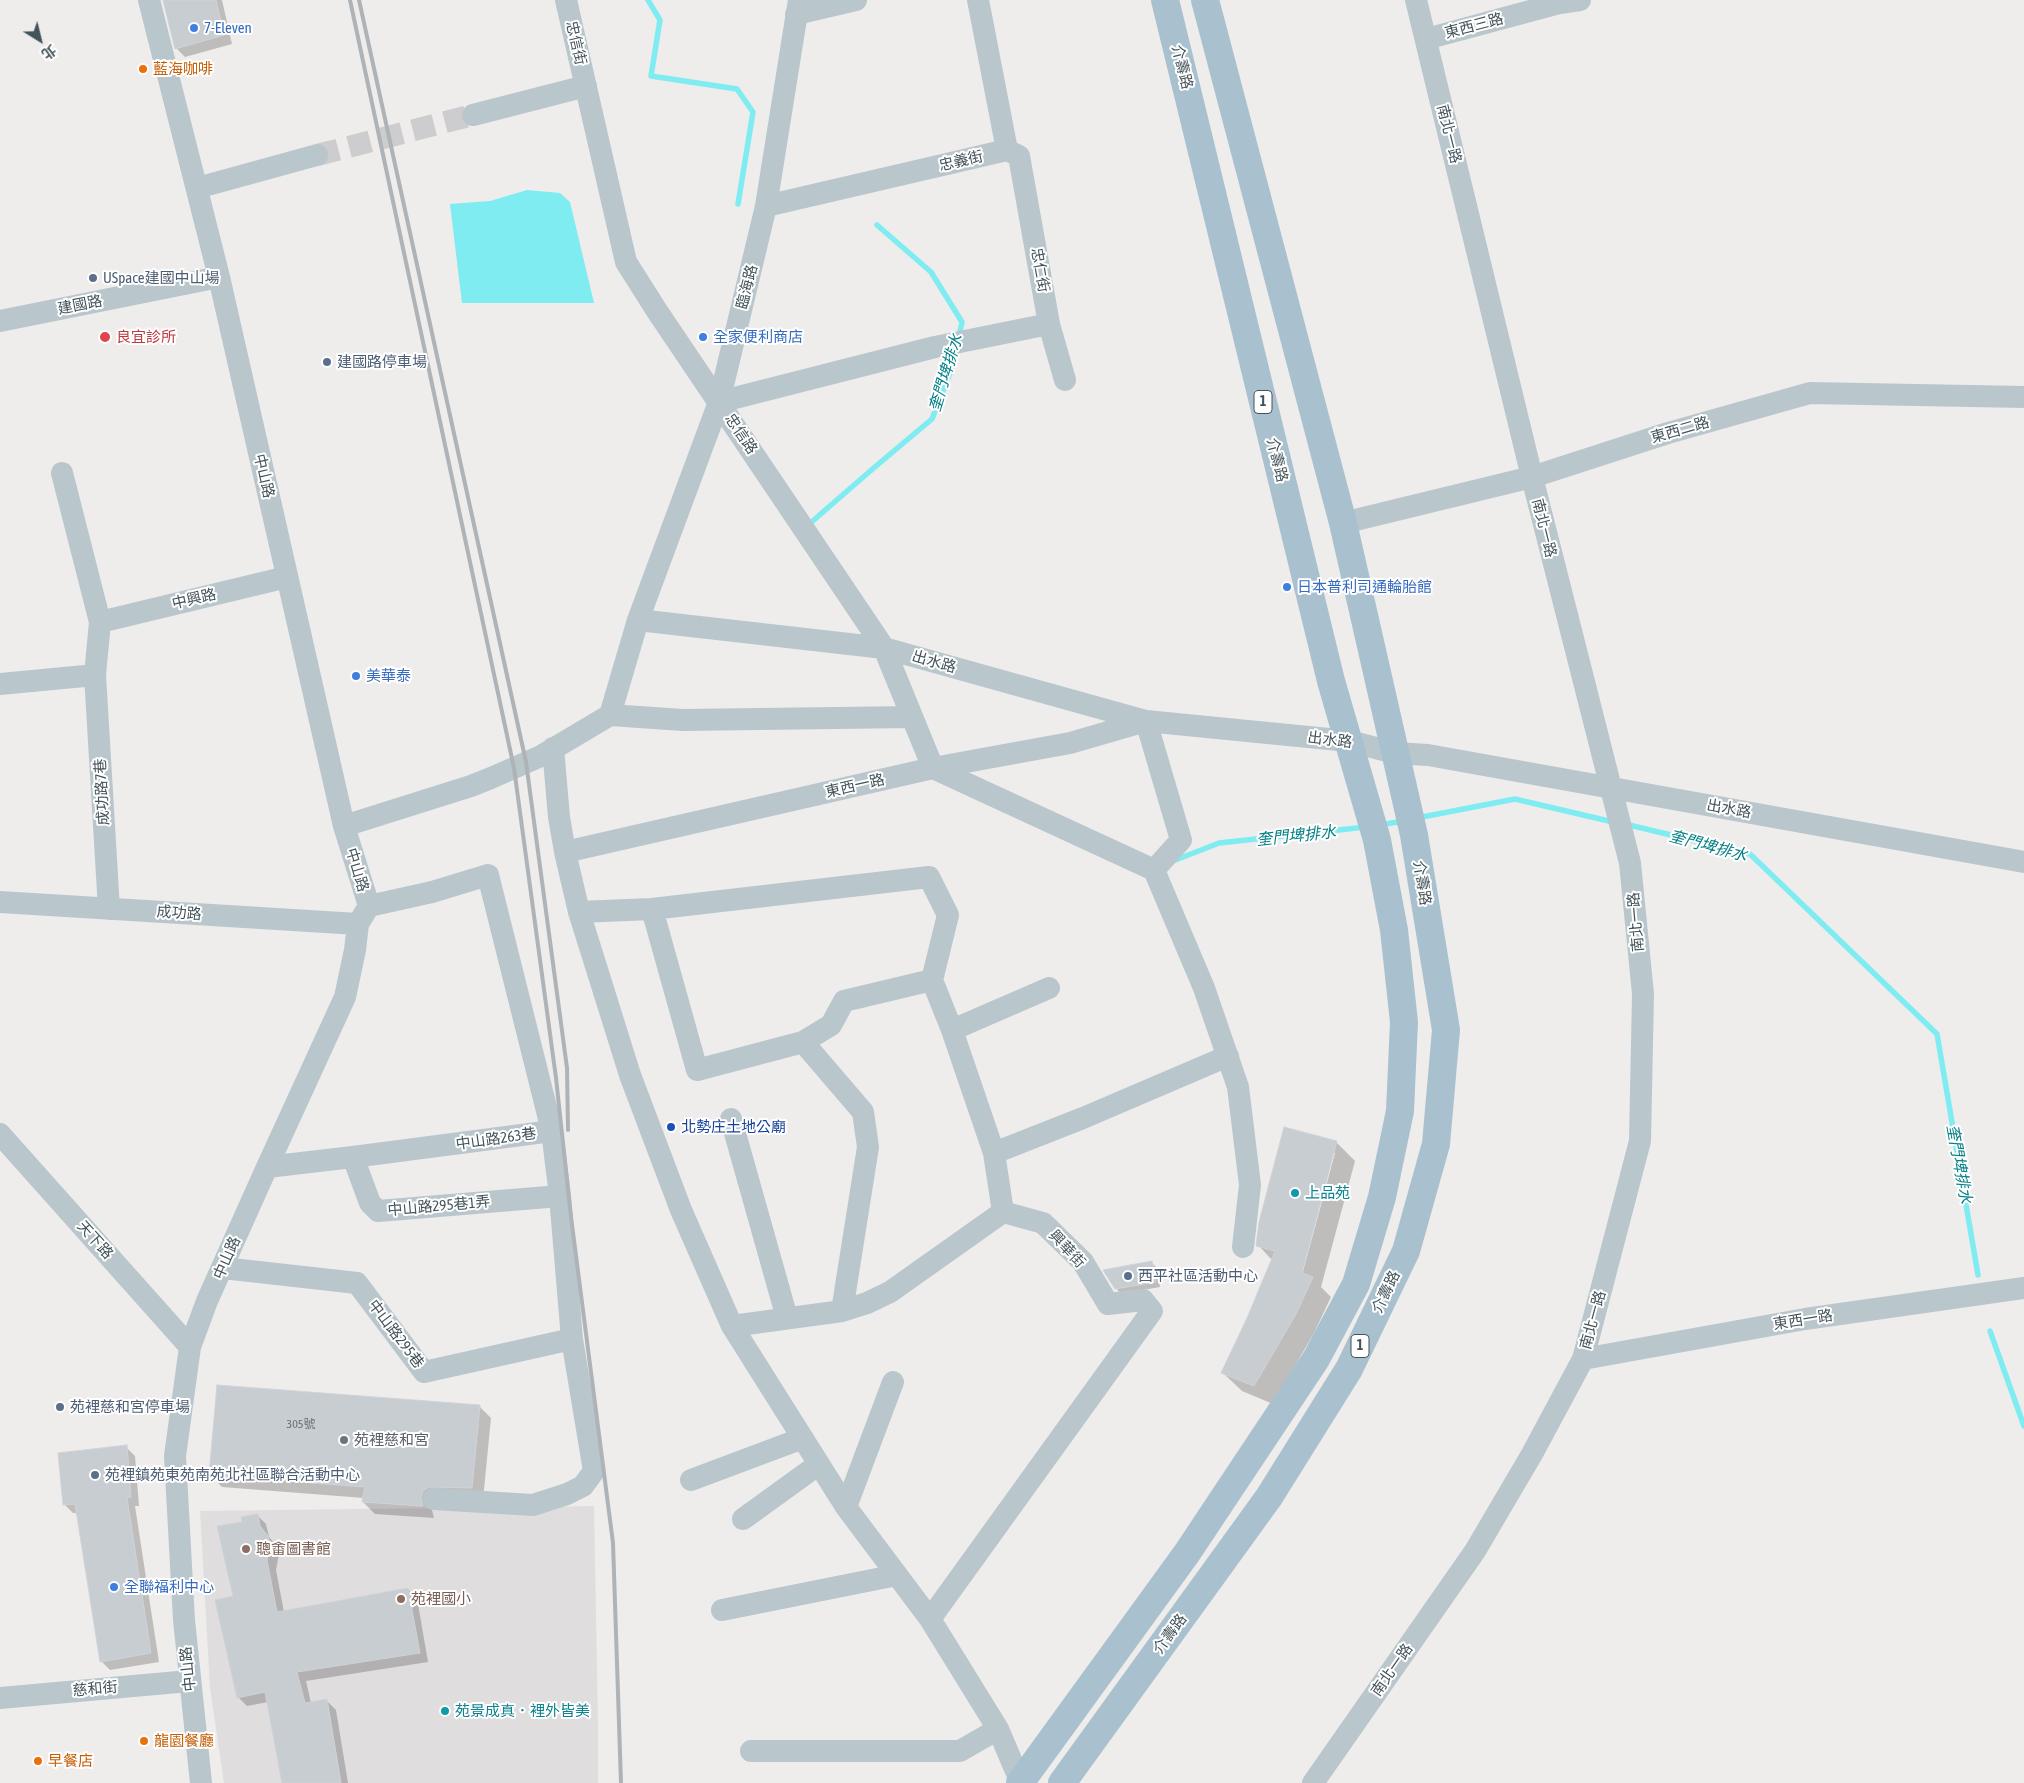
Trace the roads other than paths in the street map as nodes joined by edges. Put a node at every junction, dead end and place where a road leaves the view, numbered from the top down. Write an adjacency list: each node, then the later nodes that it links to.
1 (149, 0): 15 (street, 中山路)
2 (566, 0): 11 (street, 忠信街)
3 (856, 0): 9 (street)
4 (978, 0): 13 (street)
5 (1165, 0): 35 (main road, 介壽路 / 1)
6 (1205, 0): 25 (main road, 1)
7 (1416, 0): 10 (street, 南北一路)
8 (1580, 0): 10 (street, 東西三路)
9 (797, 7): 16 (street, 臨海路)
10 (1426, 39): 24 (street, 南北一路)
11 (586, 86): 12 (street); 22 (street, 忠信路)
12 (473, 114)
13 (1007, 150): 16 (street, 忠義街); 19 (street, 忠仁街)
14 (317, 155): 15 (street)
15 (197, 188): 17 (street, 中山路)
16 (766, 206): 22 (street, 臨海路)
17 (219, 277): 18 (street, 建國路); 26 (street, 中山路)
18 (0, 321)
19 (1049, 324): 20 (street); 22 (street)
20 (1066, 380)
21 (2024, 397): 24 (street, 東西二路)
22 (719, 402): 27 (street, 臨海路); 29 (street, 忠信路)
23 (62, 473): 28 (street, 成功路7巷)
24 (1532, 476): 25 (street, 東西二路); 39 (street, 南北一路)
25 (1343, 523): 37 (main road, 1)
26 (287, 577): 28 (street, 中興路); 40 (street, 中山路)
27 (638, 620): 29 (street, 出水路); 32 (street, 臨海路)
28 (100, 622): 30 (street, 成功路7巷)
29 (884, 648): 33 (street, 忠信路); 34 (street, 出水路)
30 (95, 675): 31 (street); 46 (street, 成功路7巷)
31 (0, 684)
32 (610, 715): 33 (street); 36 (street)
33 (912, 717): 38 (street, 忠信路)
34 (1146, 721): 35 (street, 出水路); 38 (street, 東西一路); 43 (street)
35 (1349, 741): 37 (street, 出水路); 87 (main road, 介壽路 / 1)
36 (552, 748): 40 (street); 41 (street)
37 (1395, 752): 39 (street, 出水路); 88 (main road, 介壽路 / 1)
38 (934, 768): 41 (street, 東西一路); 43 (street)
39 (1613, 797): 42 (street, 出水路); 71 (street, 南北一路)
40 (344, 826): 49 (street, 中山路)
41 (565, 852): 48 (street)
42 (2024, 862)
43 (1154, 870): 54 (street)
44 (488, 875): 49 (street, 成功路); 56 (street, 中山路263巷)
45 (0, 902): 46 (street, 成功路)
46 (109, 908): 49 (street, 成功路)
47 (652, 909): 48 (street); 50 (street); 53 (street)
48 (579, 912): 68 (street)
49 (363, 915): 60 (street, 中山路)
50 (932, 980): 52 (street); 53 (street)
51 (1049, 988): 52 (street)
52 (952, 1030): 58 (street)
53 (803, 1042): 66 (street)
54 (1228, 1056): 58 (street); 63 (street)
55 (731, 1119): 67 (street)
56 (552, 1131): 59 (street, 中山路263巷); 61 (street)
57 (0, 1134): 70 (street, 天下路)
58 (994, 1153): 62 (street)
59 (353, 1157): 60 (street, 中山路263巷); 61 (street, 中山路295巷1弄)
60 (267, 1167): 64 (street, 中山路)
61 (560, 1196): 69 (street)
62 (1002, 1212): 66 (street); 81 (street, 興華街)
63 (1243, 1247)
64 (223, 1268): 69 (street, 中山路295巷); 70 (street, 中山路)
65 (2024, 1288): 71 (street, 東西一路)
66 (842, 1311): 67 (street)
67 (787, 1318): 68 (street)
68 (732, 1326): 73 (street)
69 (572, 1339): 76 (street)
70 (190, 1347): 82 (street, 中山路)
71 (1583, 1359): 89 (street, 南北一路)
72 (893, 1382): 77 (street)
73 (803, 1438): 74 (street); 75 (street)
74 (819, 1464): 77 (street); 78 (street)
75 (691, 1480)
76 (434, 1499)
77 (846, 1507): 79 (street)
78 (742, 1519)
79 (897, 1575): 80 (street); 81 (street)
80 (722, 1610)
81 (930, 1619): 84 (street)
82 (189, 1681): 83 (street, 慈和街); 86 (street, 中山路)
83 (0, 1698)
84 (998, 1730): 85 (street); 87 (street)
85 (751, 1751)
86 (201, 1783)
87 (1020, 1783)
88 (1062, 1783)
89 (1313, 1783)

